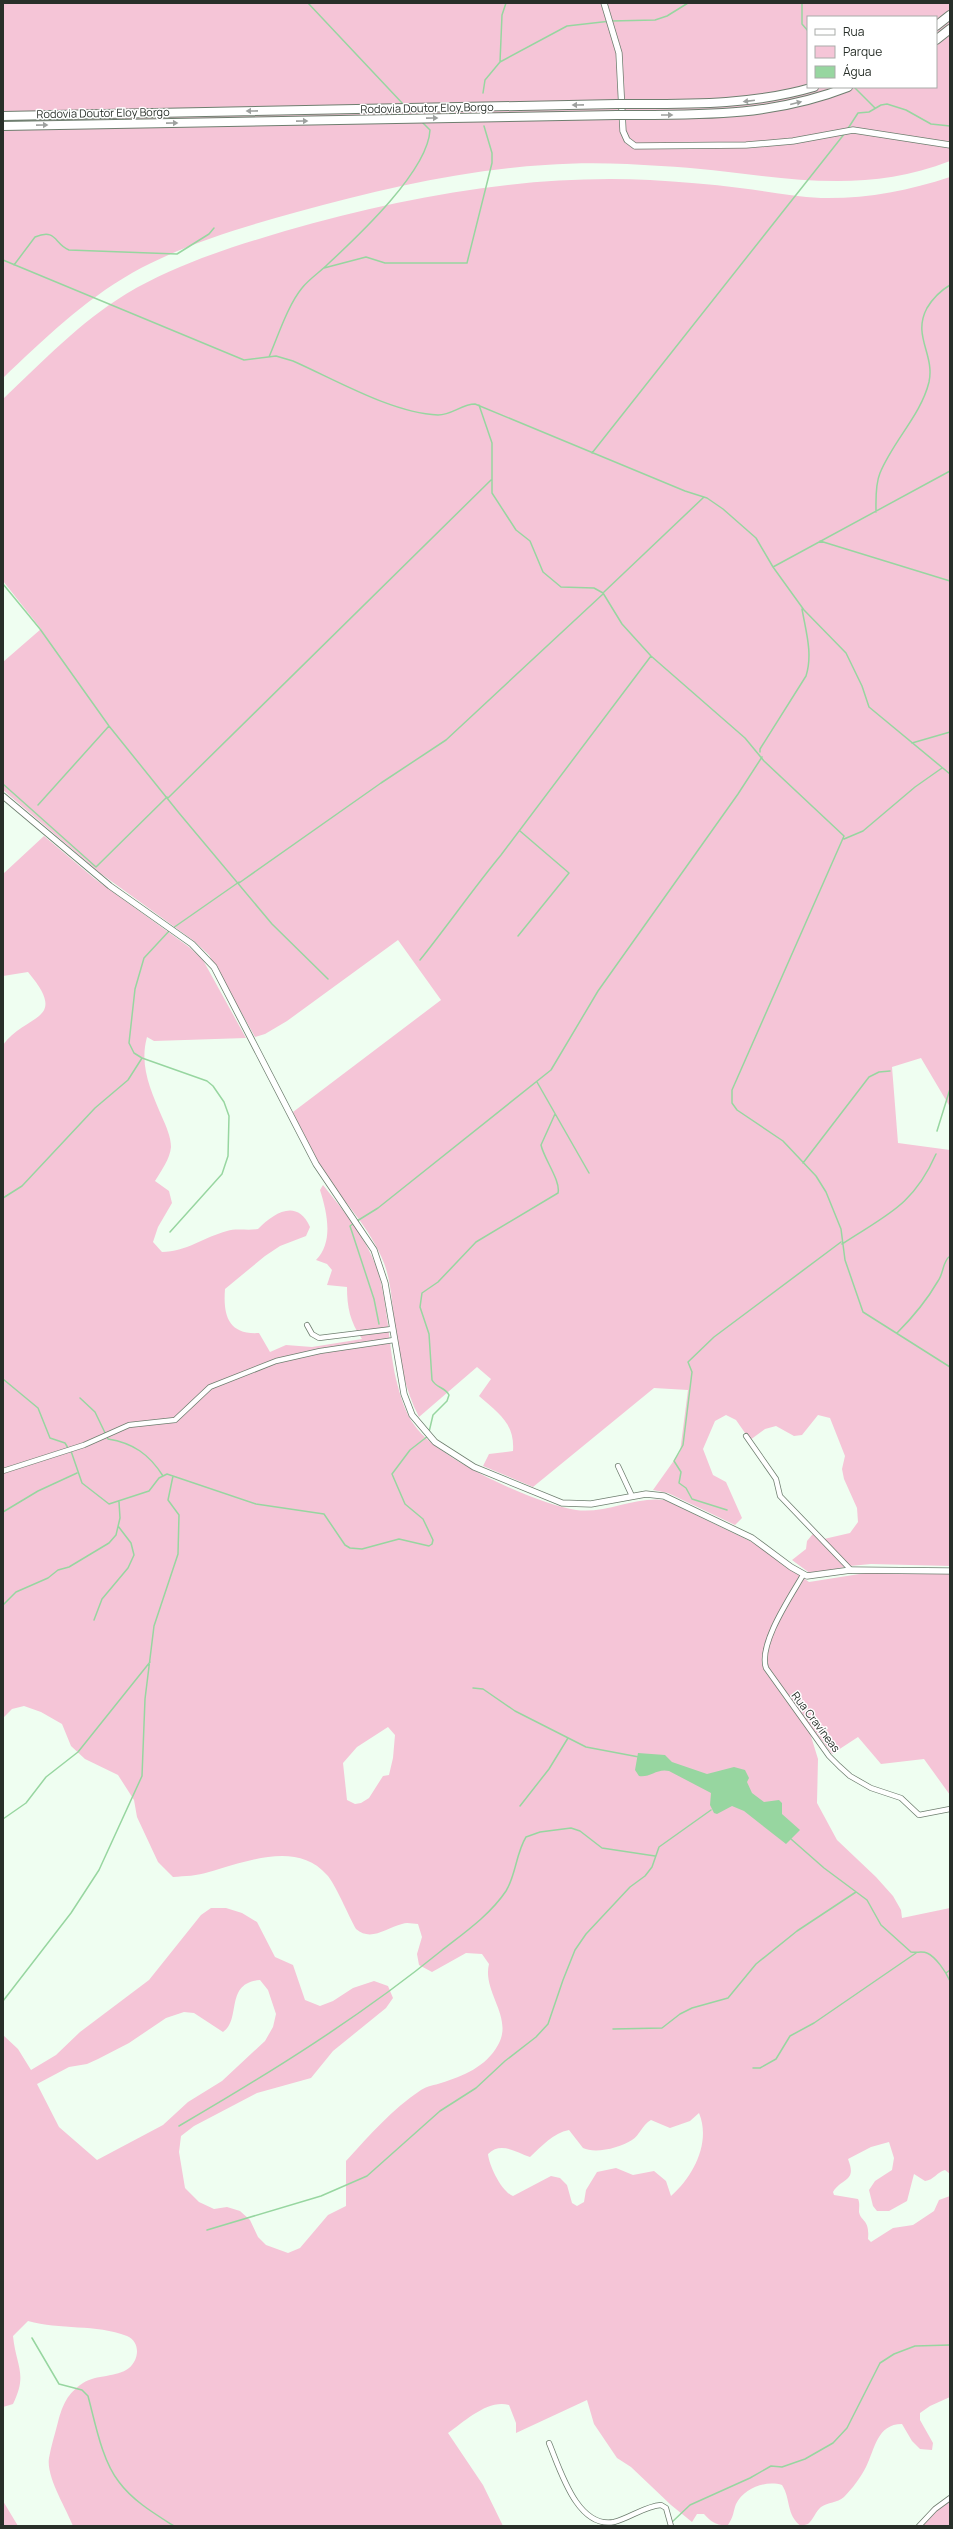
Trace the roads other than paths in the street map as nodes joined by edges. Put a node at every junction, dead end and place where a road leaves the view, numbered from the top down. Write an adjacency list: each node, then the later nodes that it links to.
1 (604, 3): 10 (street)
2 (950, 15): 3 (highway)
3 (937, 25)
4 (950, 29): 5 (highway)
5 (937, 39)
6 (810, 88): 8 (highway, Rodovia Doutor Eloy Borgo, one-way to 8, bridge)
7 (845, 88): 9 (highway, Rodovia Doutor Eloy Borgo, one-way to 7, bridge)
8 (3, 116)
9 (3, 126)
10 (950, 145)
11 (3, 796): 13 (street)
12 (307, 1325): 13 (street)
13 (392, 1329): 14 (street)
14 (394, 1340): 17 (street); 18 (street)
15 (746, 1436): 19 (street)
16 (618, 1466): 18 (street)
17 (3, 1471)
18 (632, 1496): 21 (street)
19 (851, 1570): 20 (street); 21 (street)
20 (950, 1571)
21 (803, 1574): 22 (street, Rua Cravíneas)
22 (950, 1809)
23 (549, 2443): 25 (street)
24 (950, 2498): 26 (street)
25 (671, 2526)
26 (919, 2526)

